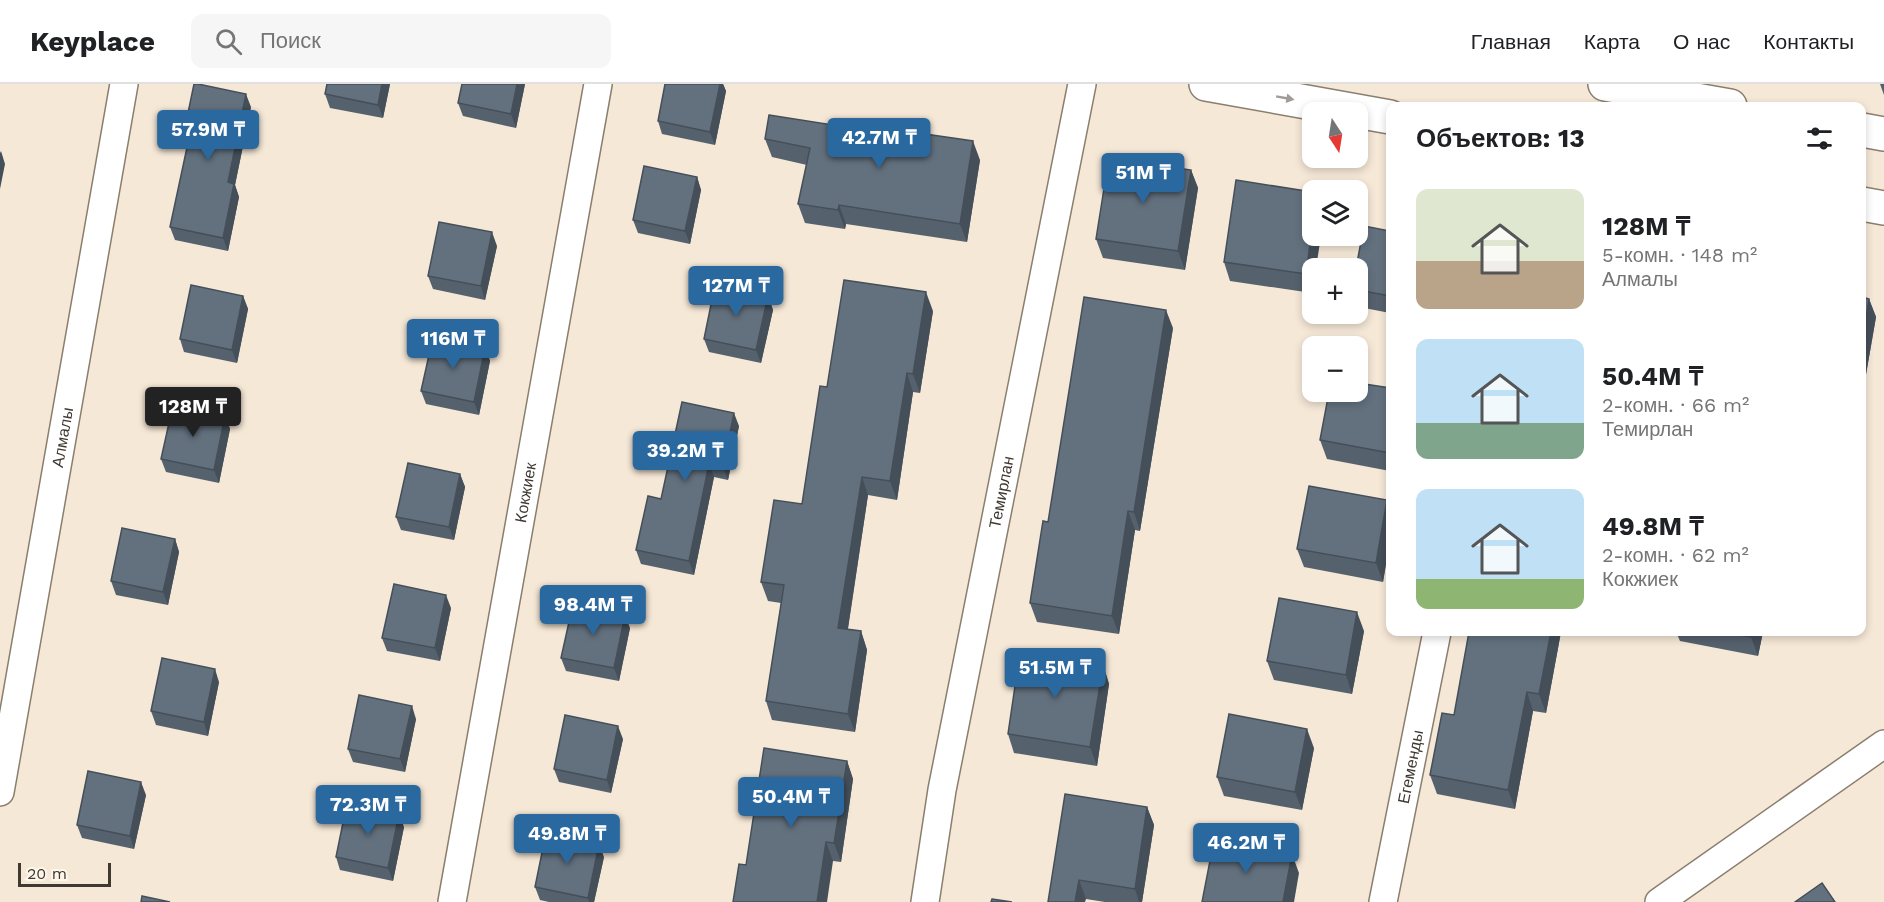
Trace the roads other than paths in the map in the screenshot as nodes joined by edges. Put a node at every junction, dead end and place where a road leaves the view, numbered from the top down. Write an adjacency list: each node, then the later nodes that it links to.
1 (124, 84): 14 (street, Алмалы)
2 (598, 84): 15 (street, Кокжиек)
3 (1082, 84): 16 (street, Темирлан)
4 (1206, 84): 7 (street, one-way to 7)
5 (1605, 84): 6 (street)
6 (1707, 102)
7 (1386, 116)
8 (1866, 131): 9 (street)
9 (1884, 134)
10 (1866, 205): 11 (street)
11 (1884, 208)
12 (1436, 636): 17 (street, Егеменды)
13 (1884, 744): 18 (street)
14 (0, 792)
15 (452, 902)
16 (925, 902)
17 (1383, 902)
18 (1659, 902)

